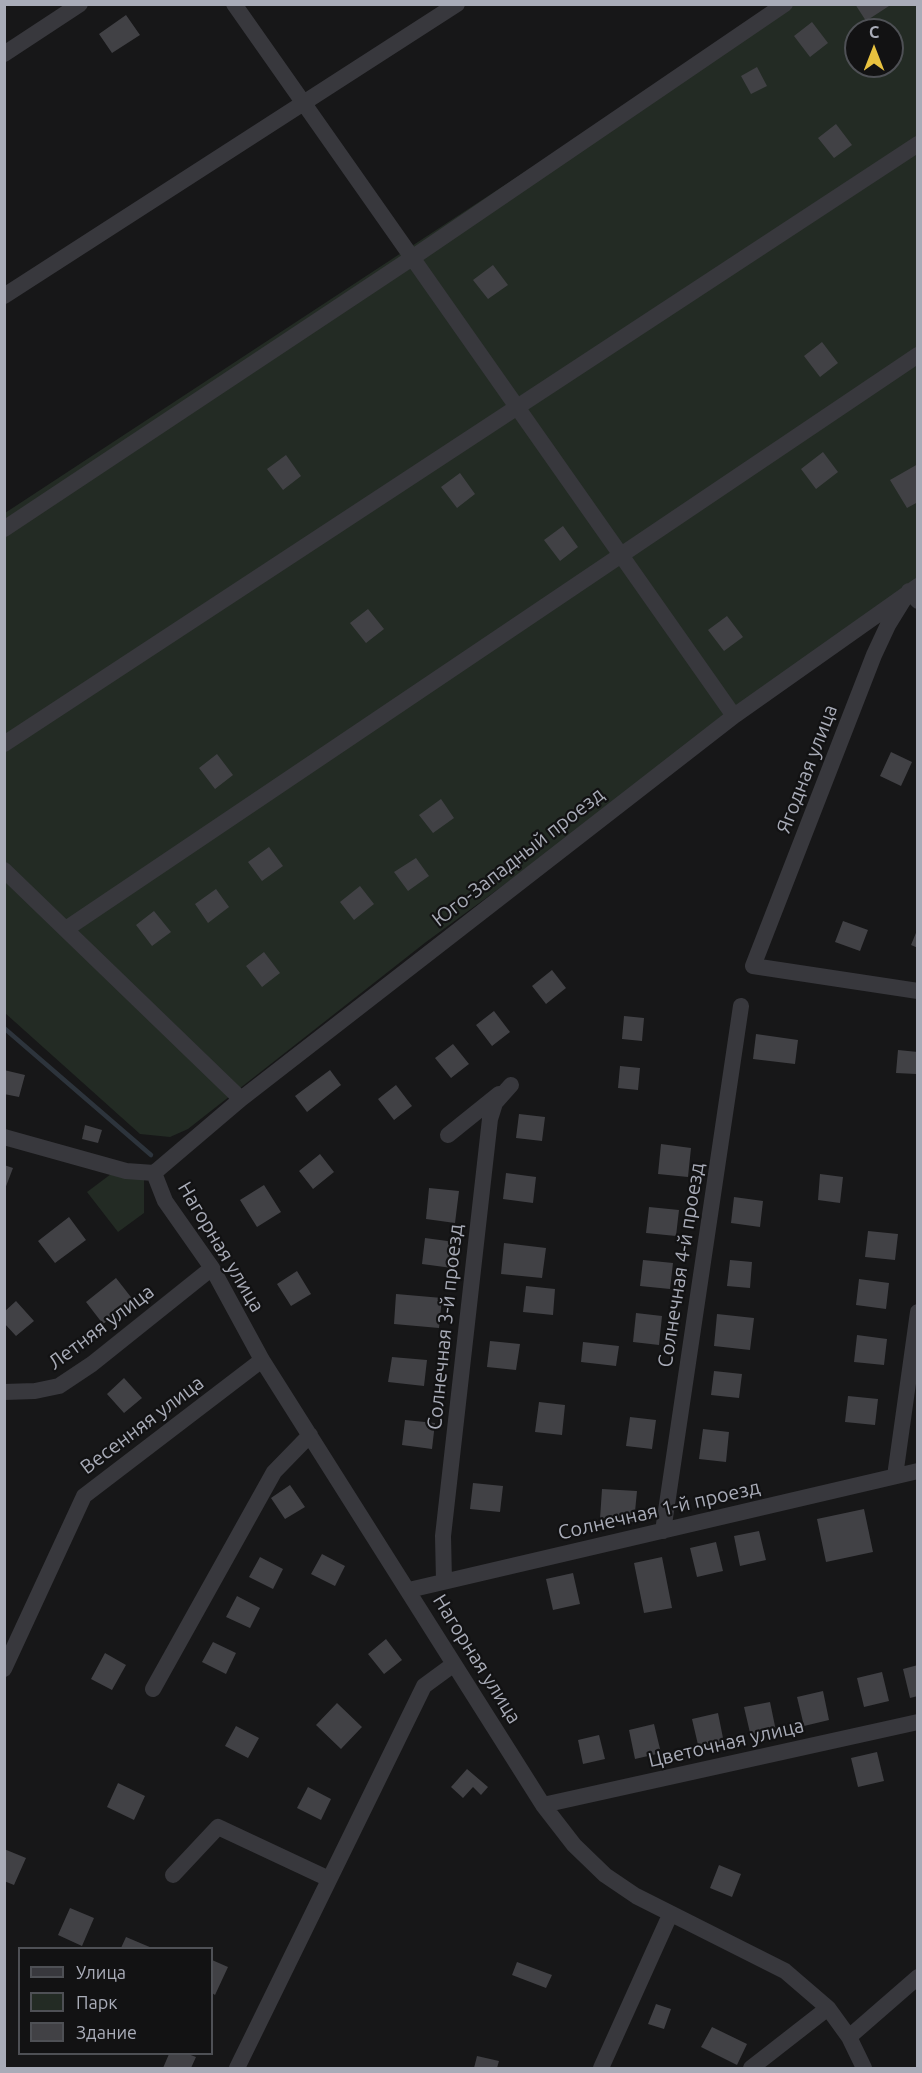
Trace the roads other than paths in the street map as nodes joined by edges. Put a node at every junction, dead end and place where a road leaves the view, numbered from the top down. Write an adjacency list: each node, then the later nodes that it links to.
1 (80, 4): 5 (street)
2 (234, 4): 6 (street)
3 (457, 4): 6 (street)
4 (784, 4): 8 (street)
5 (4, 54)
6 (304, 104): 8 (street); 9 (street)
7 (918, 144): 11 (street)
8 (412, 258): 11 (street); 12 (street)
9 (4, 296)
10 (918, 355): 13 (street)
11 (517, 408): 13 (street); 16 (street)
12 (4, 529)
13 (621, 556): 15 (street); 18 (street)
14 (915, 593): 15 (street, Юго-Западный проезд); 19 (street, Ягодная улица)
15 (734, 716): 21 (street, Юго-Западный проезд)
16 (4, 744)
17 (4, 870): 18 (street)
18 (66, 930): 21 (street)
19 (918, 991)
20 (741, 1006): 32 (street, Солнечная 4-й проезд)
21 (241, 1099): 24 (street, Юго-Западный проезд)
22 (447, 1135): 33 (street, Солнечная 3-й проезд)
23 (4, 1137): 24 (street)
24 (154, 1173): 25 (street, Нагорная улица)
25 (212, 1268): 27 (street, Нагорная улица); 28 (street, Летняя улица)
26 (918, 1312): 31 (street)
27 (262, 1360): 29 (street, Нагорная улица); 36 (street, Весенняя улица)
28 (4, 1392)
29 (310, 1435): 34 (street, Нагорная улица); 37 (street)
30 (918, 1471): 31 (street, Солнечная 1-й проезд)
31 (894, 1476): 32 (street, Солнечная 1-й проезд)
32 (663, 1531): 33 (street, Солнечная 1-й проезд)
33 (444, 1581): 34 (street, Солнечная 1-й проезд)
34 (409, 1590): 35 (street, Нагорная улица)
35 (454, 1664): 39 (street, Нагорная улица); 41 (street)
36 (4, 1669)
37 (153, 1689)
38 (918, 1722): 39 (street, Цветочная улица)
39 (543, 1805): 42 (street, Нагорная улица)
40 (173, 1875): 41 (street)
41 (329, 1879): 46 (street)
42 (670, 1915): 44 (street, Нагорная улица); 47 (street)
43 (918, 1977): 45 (street)
44 (828, 2008): 45 (street, Нагорная улица); 48 (street)
45 (849, 2037): 49 (street, Нагорная улица)
46 (237, 2068)
47 (601, 2068)
48 (751, 2068)
49 (864, 2068)

